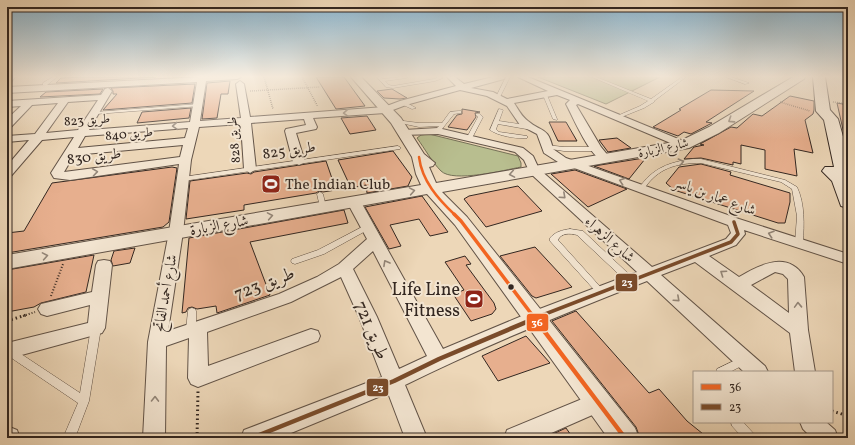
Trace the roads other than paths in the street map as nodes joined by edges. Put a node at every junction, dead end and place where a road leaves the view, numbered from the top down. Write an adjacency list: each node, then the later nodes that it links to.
1 (39, 98): 20 (street)
2 (81, 98): 17 (street, طريق 830)
3 (105, 98): 28 (street, طريق 830)
4 (199, 98): 24 (street, شارع أحمد الفاتح)
5 (242, 98): 33 (street, طريق 828)
6 (375, 98): 26 (street)
7 (423, 98): 21 (street, طريق 823)
8 (489, 98): 22 (street)
9 (503, 98): 22 (lane)
10 (531, 98): 22 (street)
11 (547, 98): 32 (lane)
12 (572, 98): 18 (street)
13 (644, 98): 19 (lane)
14 (656, 98): 19 (lane)
15 (765, 98): 48 (street, شارع الزبارة, one-way to 48)
16 (820, 98): 47 (main road)
17 (65, 100): 20 (street); 42 (street)
18 (578, 100): 31 (street); 52 (street)
19 (652, 101): 31 (lane)
20 (34, 102): 23 (street); 36 (street)
21 (404, 103): 25 (lane); 26 (street, طريق 823)
22 (502, 103): 35 (lane); 39 (street)
23 (7, 104)
24 (198, 105): 28 (lane); 37 (street, شارع أحمد الفاتح)
25 (414, 108)
26 (385, 110): 29 (street, طريق 823, one-way to 29); 34 (street)
27 (459, 112): 38 (lane)
28 (96, 113): 40 (street, طريق 830)
29 (307, 115): 33 (street, طريق 823); 53 (street)
30 (478, 115): 44 (lane)
31 (619, 117): 48 (street)
32 (555, 118)
33 (246, 120): 37 (street, طريق 823); 55 (street, طريق 828)
34 (396, 121): 38 (lane); 41 (street)
35 (496, 122): 39 (lane); 43 (lane)
36 (7, 125)
37 (194, 125): 40 (street, طريق 823, one-way to 40); 46 (street, شارع أحمد الفاتح)
38 (441, 127): 41 (street); 44 (street)
39 (536, 129): 49 (street)
40 (83, 133): 42 (street, طريق 823); 51 (street, طريق 830)
41 (404, 133): 59 (street)
42 (38, 137): 45 (street, طريق 823); 58 (street)
43 (525, 137)
44 (468, 138): 56 (street)
45 (7, 139)
46 (190, 141): 51 (street, طريق 840); 57 (street, شارع أحمد الفاتح)
47 (839, 144): 62 (main road)
48 (684, 145): 52 (street, شارع الزبارة)
49 (546, 147): 52 (lane); 54 (street, شارع عمار بن ياسر)
50 (398, 148): 53 (lane, طريق 825)
51 (71, 152): 57 (street, طريق 830, one-way to 57)
52 (600, 154): 54 (street, شارع الزبارة)
53 (299, 162): 55 (lane, طريق 825)
54 (571, 164): 56 (street, شارع الزبارة); 60 (street, شارع عمار بن ياسر, one-way to 54)
55 (250, 169): 57 (lane, طريق 825)
56 (534, 170): 59 (street, شارع الزبارة, one-way to 59); 73 (street, شارع الزهراء, one-way to 73)
57 (183, 171): 64 (street, شارع أحمد الفاتح)
58 (7, 173)
59 (438, 187): 61 (street, شارع الزبارة, one-way to 59); 79 (street)
60 (642, 188): 63 (street, شارع عمار بن ياسر); 66 (lane, one-way to 66)
61 (354, 202): 64 (street, شارع الزبارة, one-way to 61); 65 (street)
62 (848, 202)
63 (734, 222): 66 (street, شارع عمار بن ياسر, one-way to 63); 67 (street)
64 (176, 232): 70 (street, شارع الزبارة, one-way to 64); 84 (street, شارع أحمد الفاتح)
65 (371, 234): 69 (lane); 72 (street, طريق 723); 86 (street, one-way to 65)
66 (799, 243): 68 (street, شارع عمار بن ياسر)
67 (698, 256): 73 (street); 75 (street, one-way to 67)
68 (848, 259)
69 (295, 261)
70 (7, 262)
71 (104, 265): 77 (street)
72 (345, 268): 80 (street, طريق 723); 91 (street, طريق 721)
73 (648, 273): 74 (street); 87 (street, شارع الزهراء, one-way to 87)
74 (630, 280): 76 (street); 76 (lane)
75 (739, 285): 82 (street); 82 (street, one-way to 75)
76 (601, 292): 79 (street)
77 (100, 296): 78 (street); 81 (street)
78 (47, 309)
79 (536, 318): 86 (street); 93 (street)
80 (194, 323): 83 (street); 84 (street, طريق 723)
81 (96, 328): 85 (street); 92 (lane)
82 (799, 330): 90 (street)
83 (312, 336)
84 (157, 342): 97 (street, شارع أحمد الفاتح, one-way to 84)
85 (7, 351): 92 (lane)
86 (439, 359): 91 (street)
87 (744, 360): 88 (lane); 89 (street, شارع الزهراء)
88 (723, 371)
89 (757, 371)
90 (805, 371)
91 (394, 381): 98 (street); 99 (street, طريق 721)
92 (84, 402): 96 (lane)
93 (599, 402): 100 (street); 101 (street)
94 (737, 423): 102 (lane)
95 (812, 423): 103 (street)
96 (69, 438)
97 (154, 438)
98 (252, 438)
99 (416, 438)
100 (515, 438)
101 (625, 438)
102 (750, 438)
103 (827, 438)

